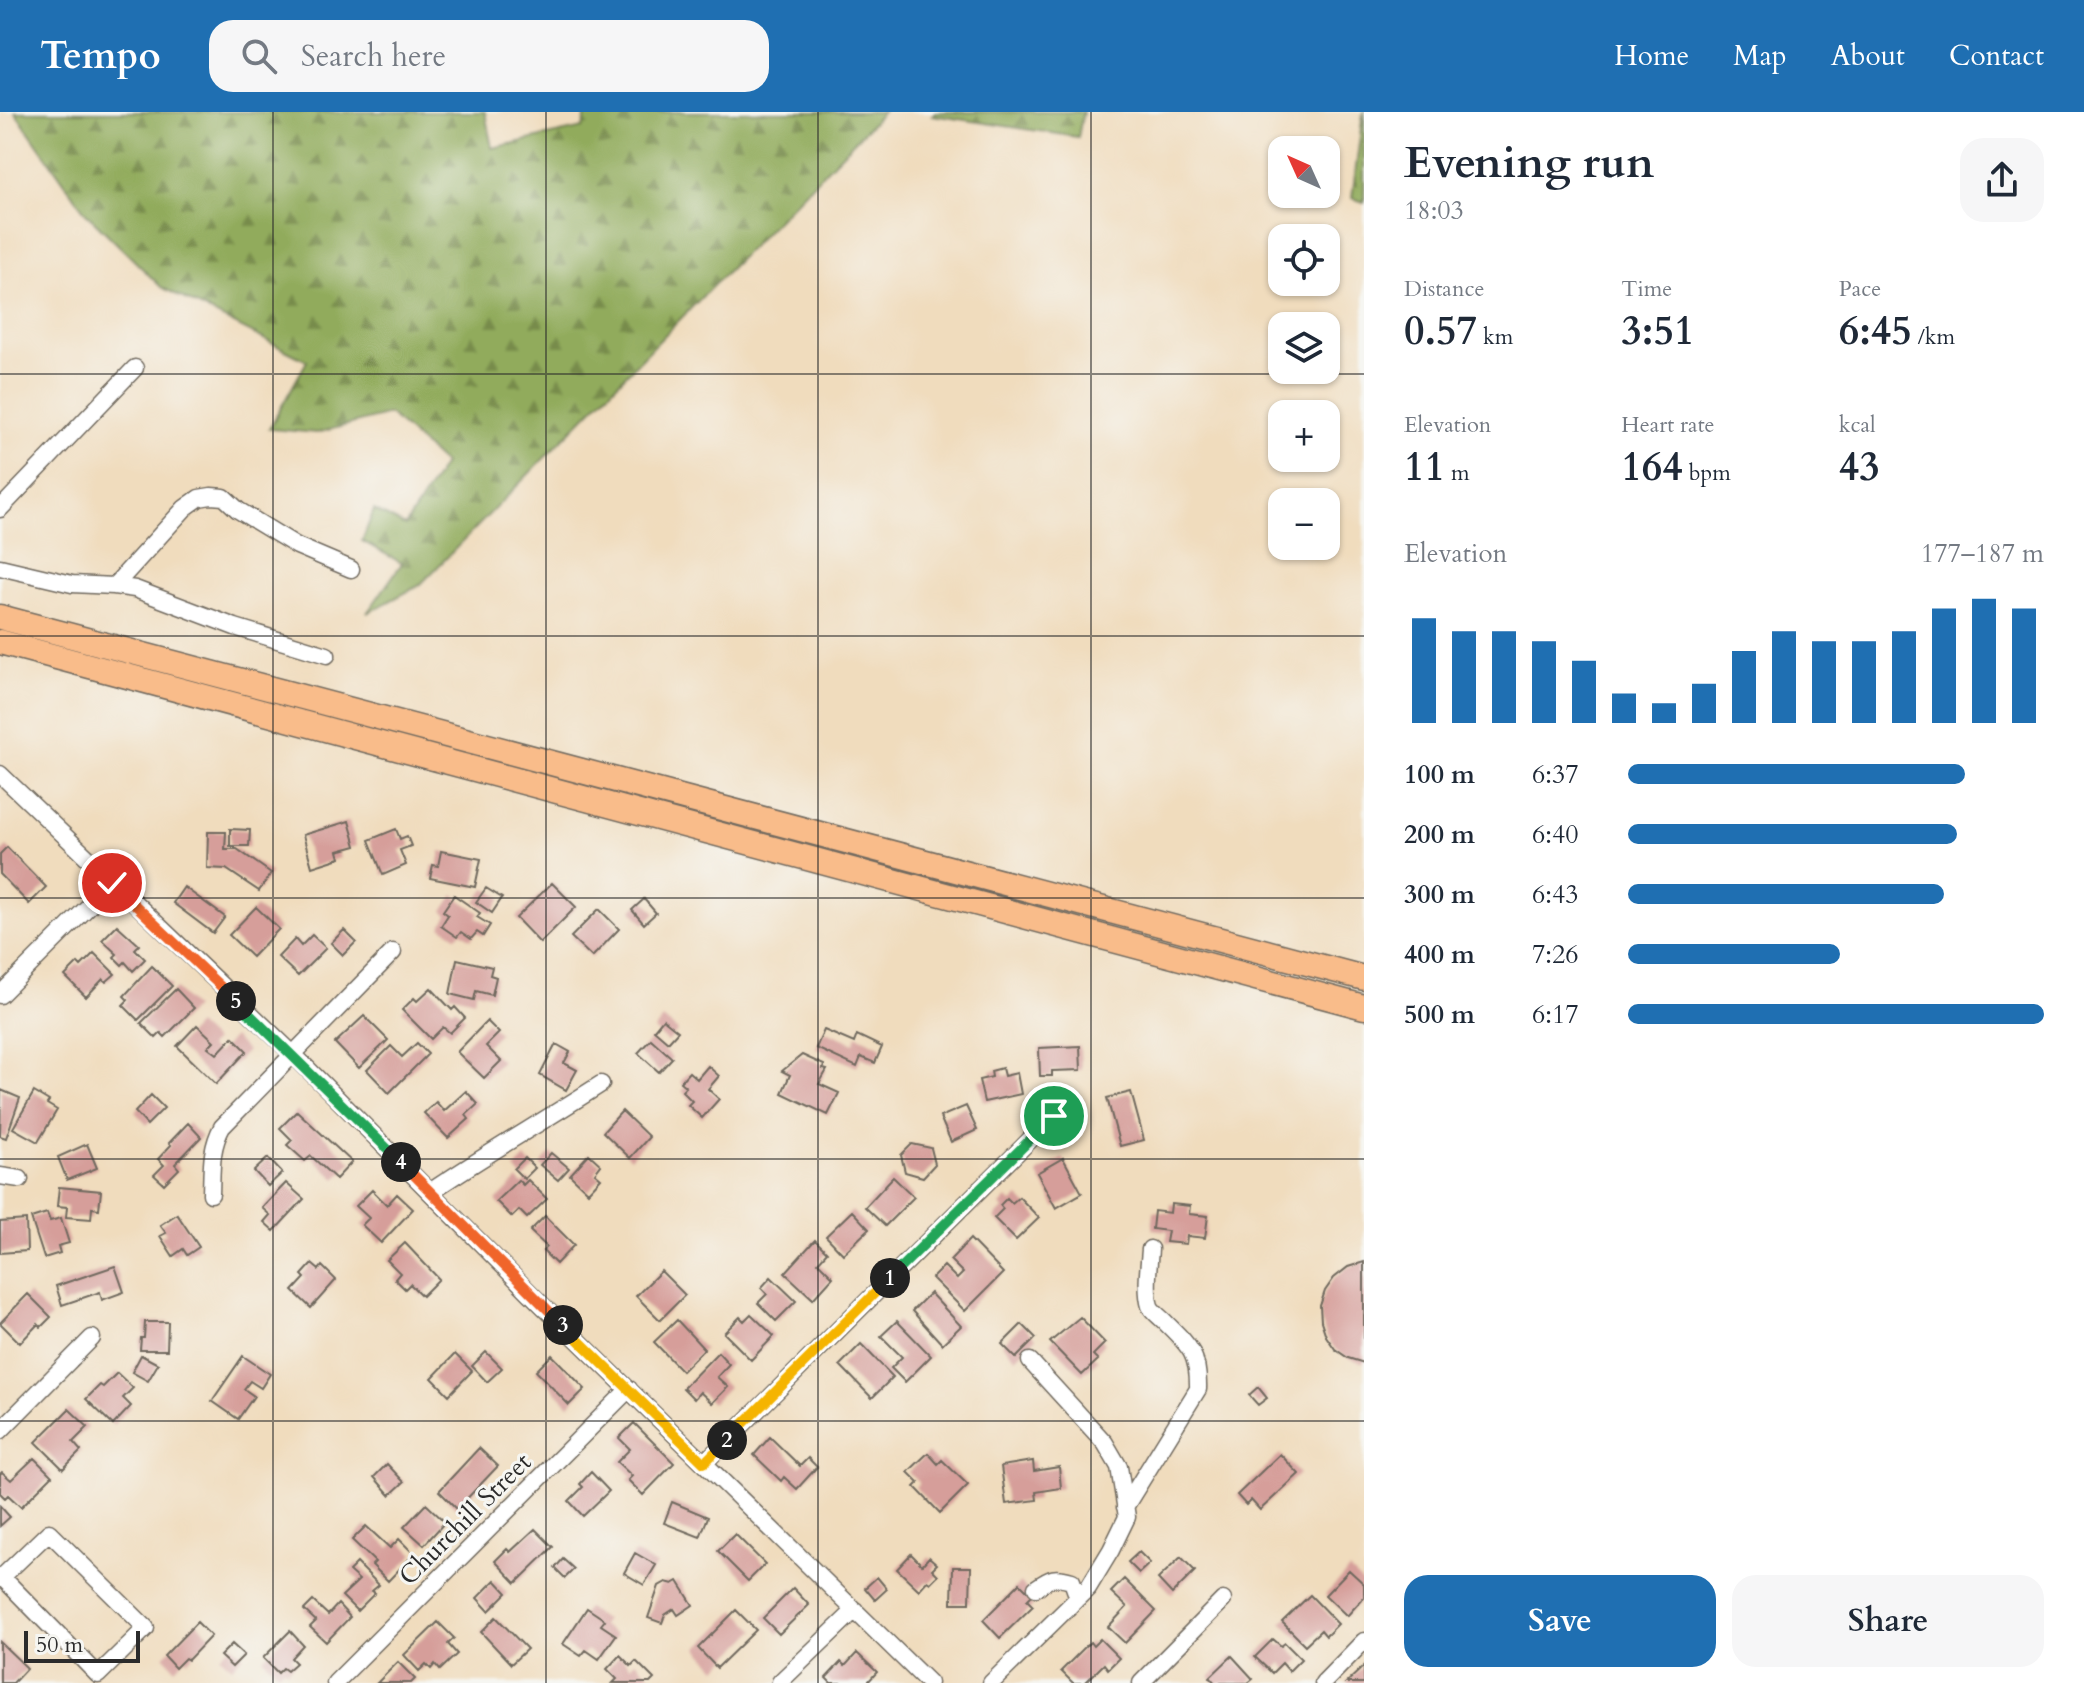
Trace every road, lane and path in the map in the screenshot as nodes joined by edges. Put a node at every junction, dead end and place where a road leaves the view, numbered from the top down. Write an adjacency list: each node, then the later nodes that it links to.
1 (135, 368): 2 (street)
2 (0, 509)
3 (0, 567): 5 (street)
4 (351, 569): 5 (street)
5 (114, 586): 8 (street)
6 (0, 617): 12 (highway)
7 (0, 642): 14 (highway)
8 (327, 655)
9 (0, 774): 10 (street)
10 (112, 883): 13 (street); 15 (street)
11 (393, 952): 15 (street)
12 (1364, 978)
13 (0, 995)
14 (1364, 1007)
15 (293, 1054): 20 (street); 21 (street)
16 (601, 1084): 20 (street)
17 (1054, 1116): 27 (street)
18 (0, 1176): 19 (street)
19 (20, 1179)
20 (430, 1192): 25 (street)
21 (211, 1194)
22 (1150, 1249): 28 (street)
23 (92, 1338): 26 (street)
24 (1030, 1361): 28 (street)
25 (629, 1389): 27 (street); 37 (street, Churchill Street)
26 (0, 1431)
27 (704, 1463): 33 (street)
28 (1125, 1507): 31 (street)
29 (1, 1578): 35 (street); 35 (street)
30 (1036, 1588): 31 (street)
31 (1078, 1598): 39 (street)
32 (1223, 1600): 40 (street)
33 (855, 1610): 36 (street); 38 (street)
34 (1364, 1641): 41 (street)
35 (95, 1679)
36 (780, 1682)
37 (335, 1683)
38 (929, 1683)
39 (991, 1683)
40 (1141, 1683)
41 (1323, 1683)

